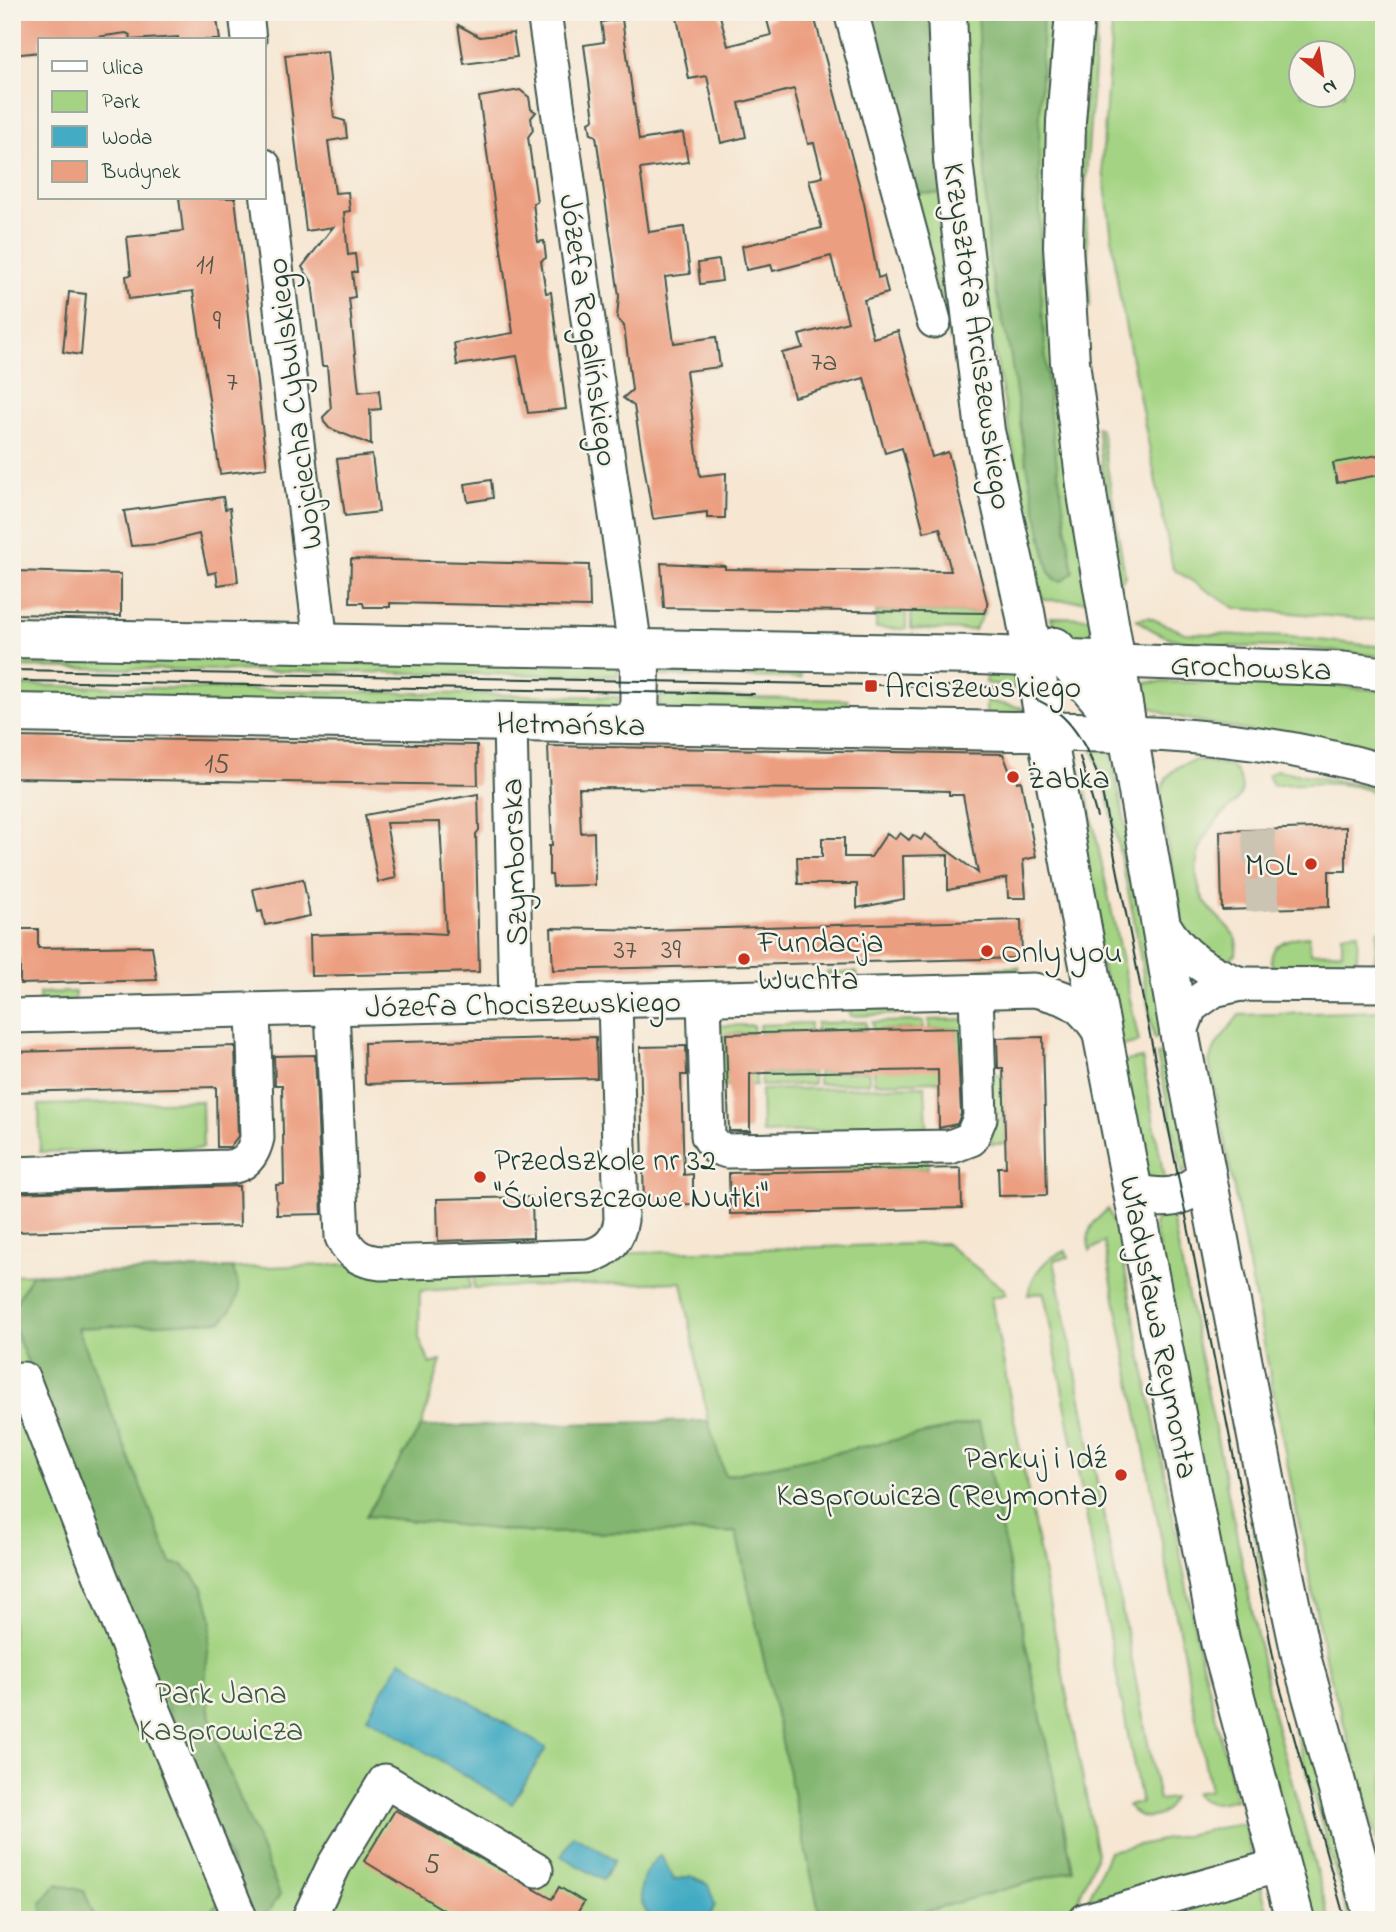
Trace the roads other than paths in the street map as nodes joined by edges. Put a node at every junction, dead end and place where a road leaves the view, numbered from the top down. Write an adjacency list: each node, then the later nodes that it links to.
1 (246, 12): 6 (street)
2 (544, 12): 11 (street, Józefa Rogalińskiego)
3 (851, 12): 8 (street, Krzysztofa Arciszewskiego)
4 (947, 12): 12 (main road, Krzysztofa Arciszewskiego)
5 (1075, 12): 13 (main road)
6 (249, 38)
7 (266, 183): 10 (street, Wojciecha Cybulskiego)
8 (934, 321)
9 (12, 638): 10 (main road)
10 (321, 643): 11 (main road)
11 (635, 648): 12 (main road); 18 (main road)
12 (1049, 658): 13 (main road); 15 (main road); 19 (main road, Krzysztofa Arciszewskiego)
13 (1118, 661): 14 (street, Grochowska); 15 (main road); 20 (main road)
14 (1384, 674)
15 (1090, 687): 19 (main road); 20 (main road)
16 (12, 713): 17 (main road, Hetmańska)
17 (510, 722): 18 (main road, Hetmańska); 30 (street, Szymborska)
18 (639, 724): 19 (main road, Hetmańska)
19 (1045, 730): 20 (main road, Hetmańska); 23 (main road, Władysława Reymonta)
20 (1129, 733): 21 (street); 22 (main road)
21 (1384, 771)
22 (1163, 924): 24 (street); 34 (main road)
23 (1083, 934): 26 (street, Józefa Chociszewskiego); 35 (main road, Władysława Reymonta)
24 (1241, 984): 25 (street); 34 (street)
25 (1384, 985)
26 (1034, 990): 27 (street, Józefa Chociszewskiego); 35 (street, Józefa Chociszewskiego)
27 (976, 992): 28 (street, Józefa Chociszewskiego); 28 (street)
28 (704, 999): 29 (street, Józefa Chociszewskiego)
29 (615, 1001): 30 (street, Józefa Chociszewskiego); 31 (street)
30 (516, 1003): 31 (street, Józefa Chociszewskiego)
31 (332, 1008): 32 (street, Józefa Chociszewskiego)
32 (253, 1010): 33 (street, Józefa Chociszewskiego); 36 (street)
33 (12, 1016)
34 (1180, 1034): 37 (main road)
35 (1102, 1035): 38 (main road, Władysława Reymonta)
36 (12, 1174)
37 (1207, 1177): 38 (main road); 46 (main road)
38 (1135, 1195): 40 (main road, Władysława Reymonta)
39 (12, 1381): 43 (street)
40 (1280, 1865): 44 (street); 45 (main road, Władysława Reymonta)
41 (537, 1870): 42 (street)
42 (308, 1919)
43 (241, 1920)
44 (1087, 1920)
45 (1295, 1920)
46 (1374, 1920)

